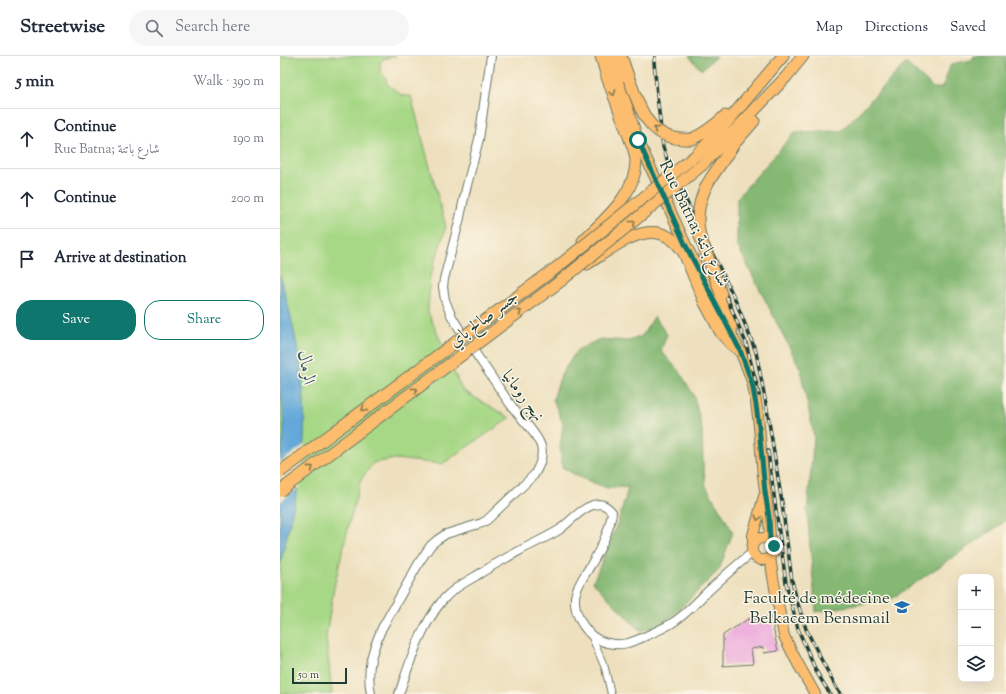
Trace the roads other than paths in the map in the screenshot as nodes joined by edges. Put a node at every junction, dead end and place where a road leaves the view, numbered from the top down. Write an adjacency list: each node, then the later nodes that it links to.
1 (491, 56): 20 (street, نهج رومانيا)
2 (601, 56): 9 (highway, one-way to 9, bridge)
3 (611, 56): 11 (main road, Rue Batna; شارع باتنة)
4 (621, 56): 7 (highway, one-way to 4, bridge)
5 (783, 56): 7 (highway)
6 (803, 56): 8 (highway)
7 (772, 69): 9 (highway, bridge)
8 (786, 78): 10 (highway, جسر صالح باي, one-way to 8, bridge); 11 (highway, bridge)
9 (556, 268): 13 (highway, one-way to 13, bridge)
10 (562, 280): 12 (highway, bridge); 14 (highway, جسر صالح باي, one-way to 10, bridge)
11 (731, 334): 12 (main road, Rue Batna; شارع باتنة)
12 (740, 350): 15 (main road, Rue Batna; شارع باتنة)
13 (280, 472)
14 (280, 491)
15 (765, 492): 16 (main road, Rue Batna; شارع باتنة); 17 (main road, one-way to 17)
16 (770, 540): 17 (main road); 18 (main road)
17 (752, 548): 18 (main road); 19 (street)
18 (770, 557): 23 (main road)
19 (591, 635): 21 (street); 22 (street)
20 (371, 694)
21 (399, 694)
22 (611, 694)
23 (815, 694)

